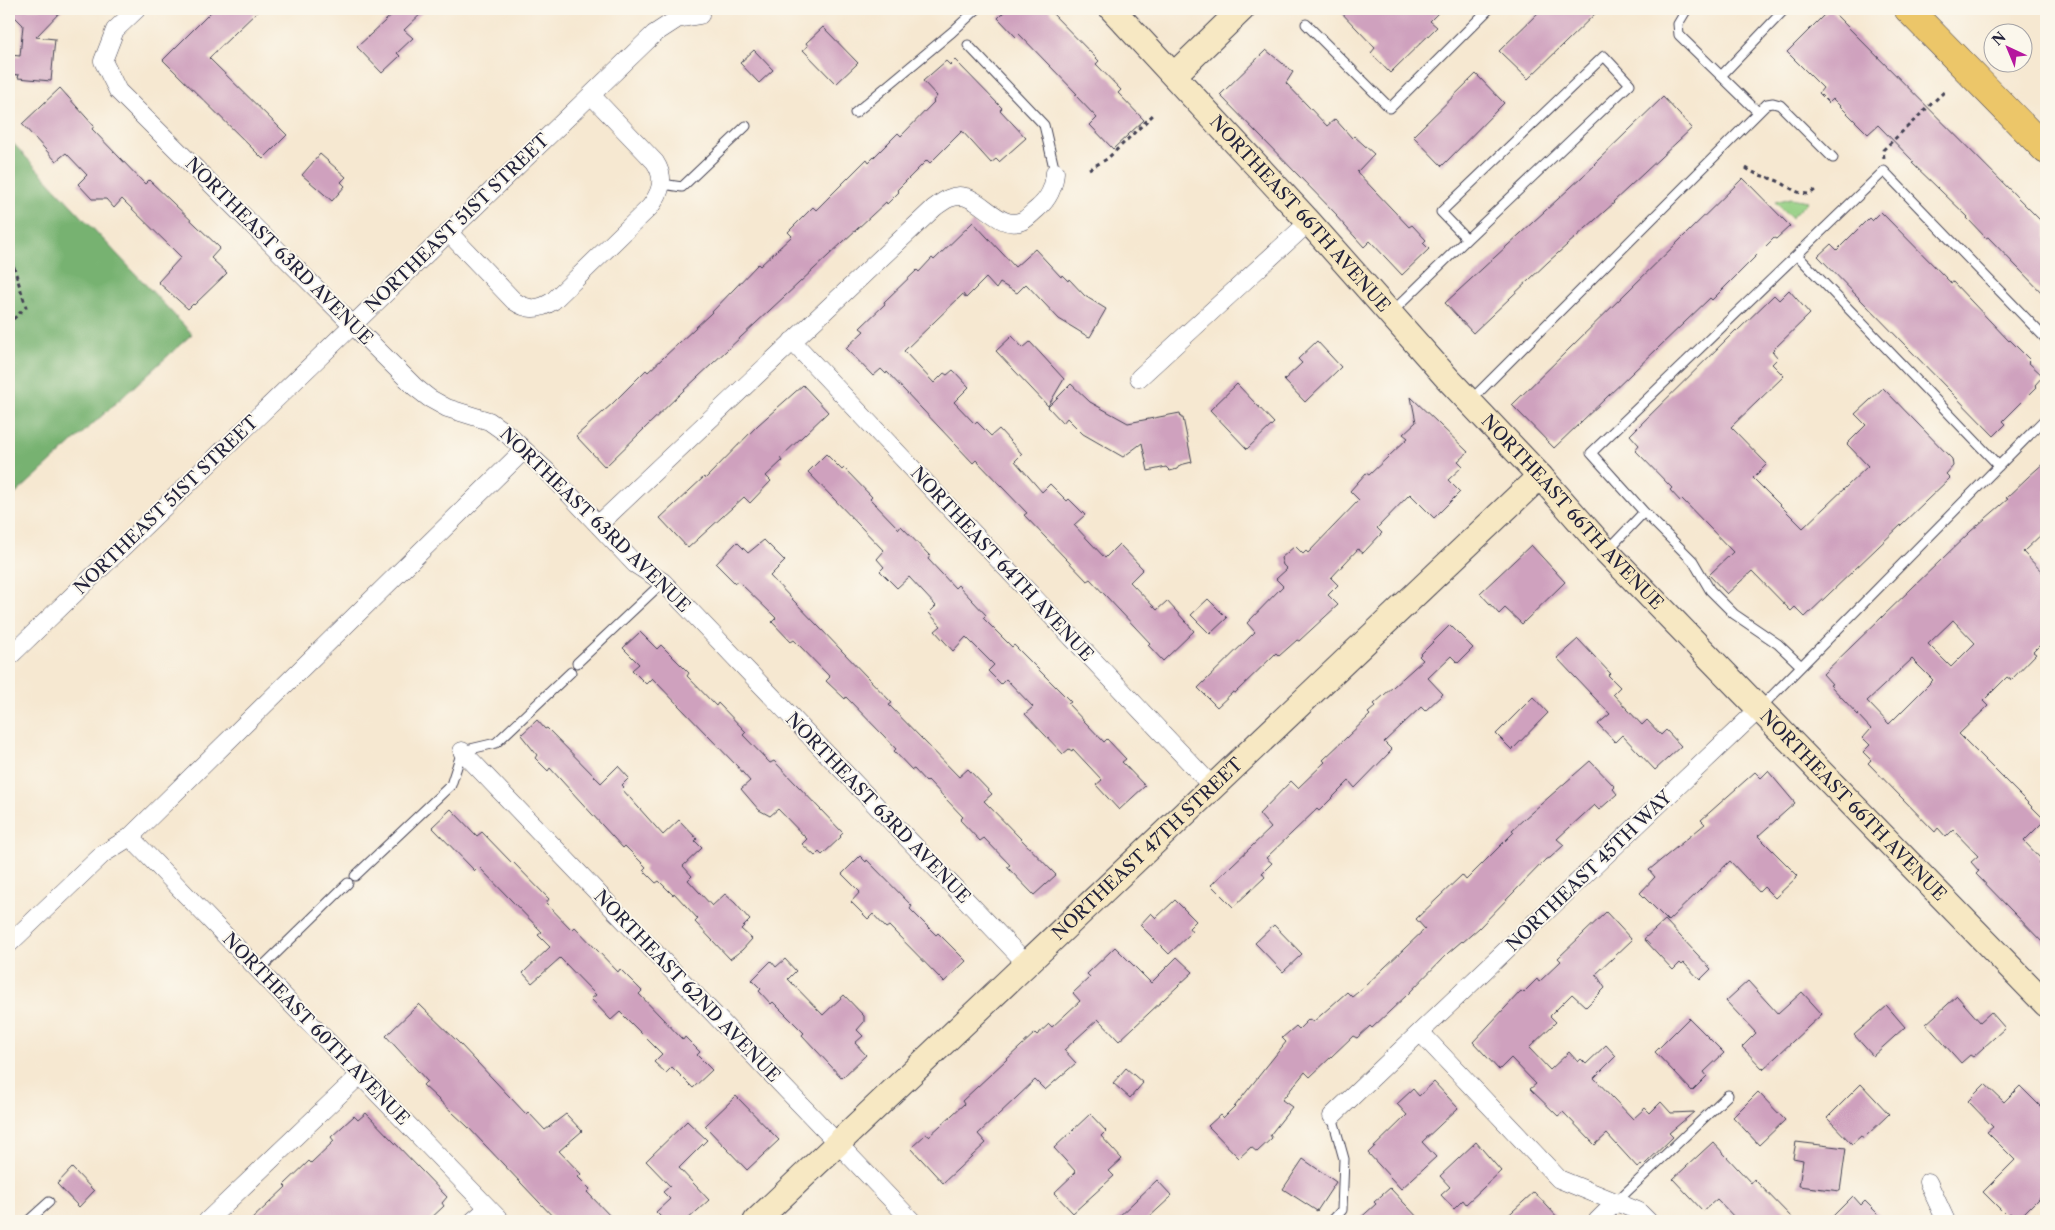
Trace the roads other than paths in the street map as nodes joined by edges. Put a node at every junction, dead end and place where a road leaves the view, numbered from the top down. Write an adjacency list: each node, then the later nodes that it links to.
1 (137, 9): 27 (street, NORTHEAST 63RD AVENUE)
2 (977, 9): 15 (lane)
3 (1112, 9): 12 (street, NORTHEAST 66TH AVENUE)
4 (1242, 9): 12 (street)
5 (1489, 9): 10 (lane)
6 (1687, 9): 13 (lane)
7 (1785, 9): 13 (lane)
8 (1908, 9): 18 (main road)
9 (700, 15): 14 (street, NORTHEAST 51ST STREET)
10 (1306, 24)
11 (968, 45): 20 (lane)
12 (1174, 75): 22 (street, NORTHEAST 66TH AVENUE)
13 (1721, 76): 16 (lane)
14 (591, 95): 21 (street); 23 (street, NORTHEAST 51ST STREET)
15 (855, 112)
16 (1758, 112): 19 (lane); 31 (lane)
17 (746, 126): 21 (lane)
18 (2046, 150)
19 (1833, 158)
20 (1055, 172): 29 (street)
21 (662, 184): 23 (street)
22 (1309, 222): 26 (street, NORTHEAST 66TH AVENUE); 30 (street)
23 (448, 232): 27 (street, NORTHEAST 51ST STREET)
24 (1467, 239): 24 (lane); 26 (lane)
25 (1797, 255): 28 (lane); 34 (lane); 36 (lane)
26 (1390, 314): 31 (street, NORTHEAST 66TH AVENUE)
27 (353, 324): 33 (street, NORTHEAST 63RD AVENUE); 40 (street, NORTHEAST 51ST STREET)
28 (2046, 339)
29 (792, 341): 37 (street); 46 (street, NORTHEAST 64TH AVENUE)
30 (1138, 378)
31 (1470, 401): 35 (street, NORTHEAST 66TH AVENUE)
32 (2046, 418): 34 (lane)
33 (524, 450): 37 (street, NORTHEAST 63RD AVENUE); 47 (street)
34 (1998, 466): 42 (lane)
35 (1540, 476): 38 (street, NORTHEAST 66TH AVENUE); 46 (street, NORTHEAST 47TH STREET)
36 (1644, 512): 38 (lane); 42 (lane)
37 (598, 525): 39 (street, NORTHEAST 63RD AVENUE)
38 (1606, 552): 44 (street, NORTHEAST 66TH AVENUE)
39 (663, 582): 41 (lane); 49 (street, NORTHEAST 63RD AVENUE)
40 (9, 657)
41 (577, 663)
42 (1801, 666): 44 (lane)
43 (571, 672): 45 (lane)
44 (1759, 709): 51 (street, NORTHEAST 66TH AVENUE); 52 (street, NORTHEAST 45TH WAY)
45 (462, 751): 50 (lane); 56 (street, NORTHEAST 62ND AVENUE)
46 (1212, 786): 49 (street, NORTHEAST 47TH STREET)
47 (130, 837): 48 (street); 50 (street, NORTHEAST 60TH AVENUE)
48 (9, 944)
49 (1027, 964): 56 (street, NORTHEAST 47TH STREET)
50 (260, 970): 53 (street, NORTHEAST 60TH AVENUE)
51 (2046, 1004)
52 (1420, 1032): 55 (street, NORTHEAST 45TH WAY); 59 (street)
53 (361, 1074): 60 (street, NORTHEAST 60TH AVENUE); 62 (street)
54 (1728, 1095): 59 (lane)
55 (1332, 1116): 67 (lane)
56 (838, 1144): 65 (street, NORTHEAST 47TH STREET); 66 (street, NORTHEAST 62ND AVENUE)
57 (1928, 1182): 70 (street)
58 (49, 1202): 61 (lane)
59 (1616, 1202): 68 (street); 69 (street)
60 (488, 1208): 63 (street); 64 (street, NORTHEAST 60TH AVENUE)
61 (28, 1221)
62 (207, 1221)
63 (474, 1221)
64 (501, 1221)
65 (756, 1221)
66 (912, 1221)
67 (1332, 1221)
68 (1597, 1221)
69 (1648, 1221)
70 (1946, 1221)

